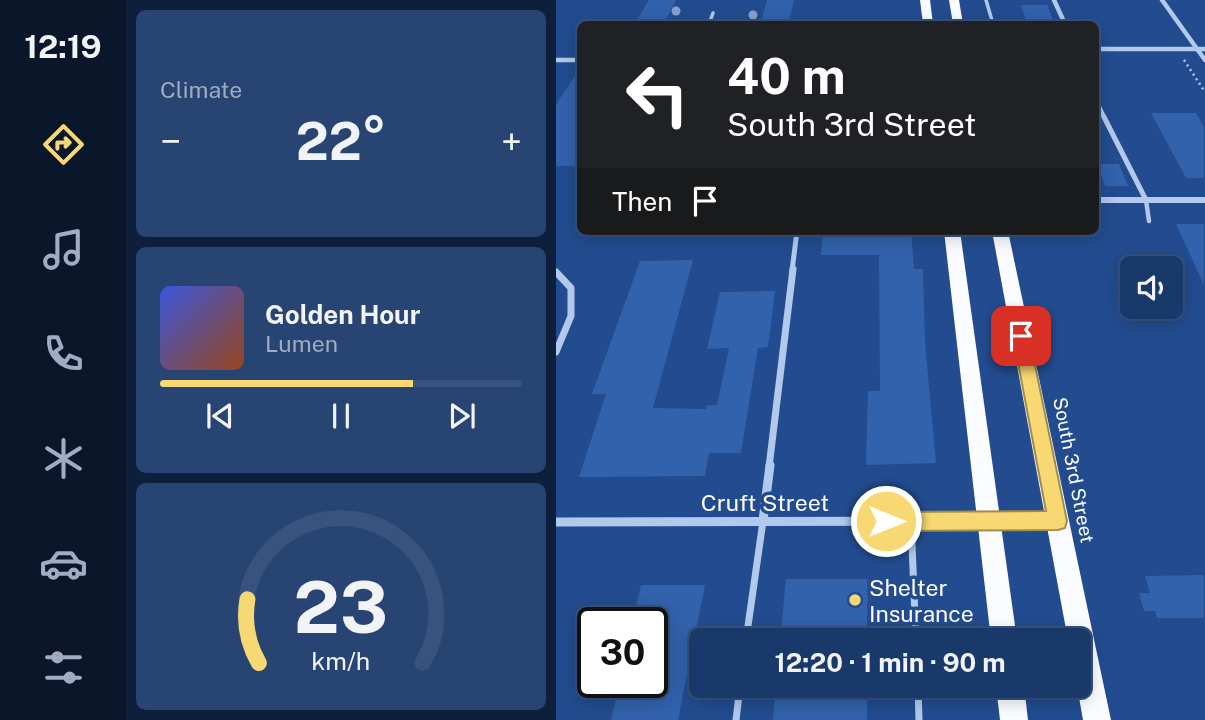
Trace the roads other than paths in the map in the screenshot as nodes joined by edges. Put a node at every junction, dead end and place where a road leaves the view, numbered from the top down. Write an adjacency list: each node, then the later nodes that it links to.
1 (925, 0): 8 (highway)
2 (954, 0): 9 (highway)
3 (986, 0): 10 (lane)
4 (1054, 0): 11 (street)
5 (1162, 0): 13 (street)
6 (713, 13): 7 (lane)
7 (710, 21)
8 (928, 21)
9 (958, 21)
10 (992, 21)
11 (1064, 21)
12 (1099, 49): 13 (street)
13 (1196, 49): 14 (street); 17 (street)
14 (1205, 49)
15 (556, 60): 16 (street)
16 (577, 60)
17 (1205, 60)
18 (1099, 107): 20 (street)
19 (1099, 200): 20 (street)
20 (1146, 200): 21 (street); 22 (lane)
21 (1205, 200)
22 (1149, 221)
23 (798, 235): 28 (street)
24 (953, 235): 30 (highway)
25 (1001, 235): 31 (highway, South 3rd Street)
26 (556, 272): 27 (street)
27 (556, 352)
28 (763, 521): 29 (street, Cruft Street); 32 (street, Cruft Street); 33 (lane)
29 (911, 521): 30 (street, Cruft Street); 34 (lane)
30 (990, 521): 31 (street, Cruft Street); 35 (highway)
31 (1058, 521): 42 (highway, South 3rd Street)
32 (556, 522)
33 (748, 628)
34 (915, 628)
35 (1003, 628)
36 (739, 698): 39 (lane)
37 (918, 698): 40 (lane)
38 (1011, 698): 41 (highway)
39 (736, 720)
40 (919, 720)
41 (1014, 720)
42 (1097, 720)

